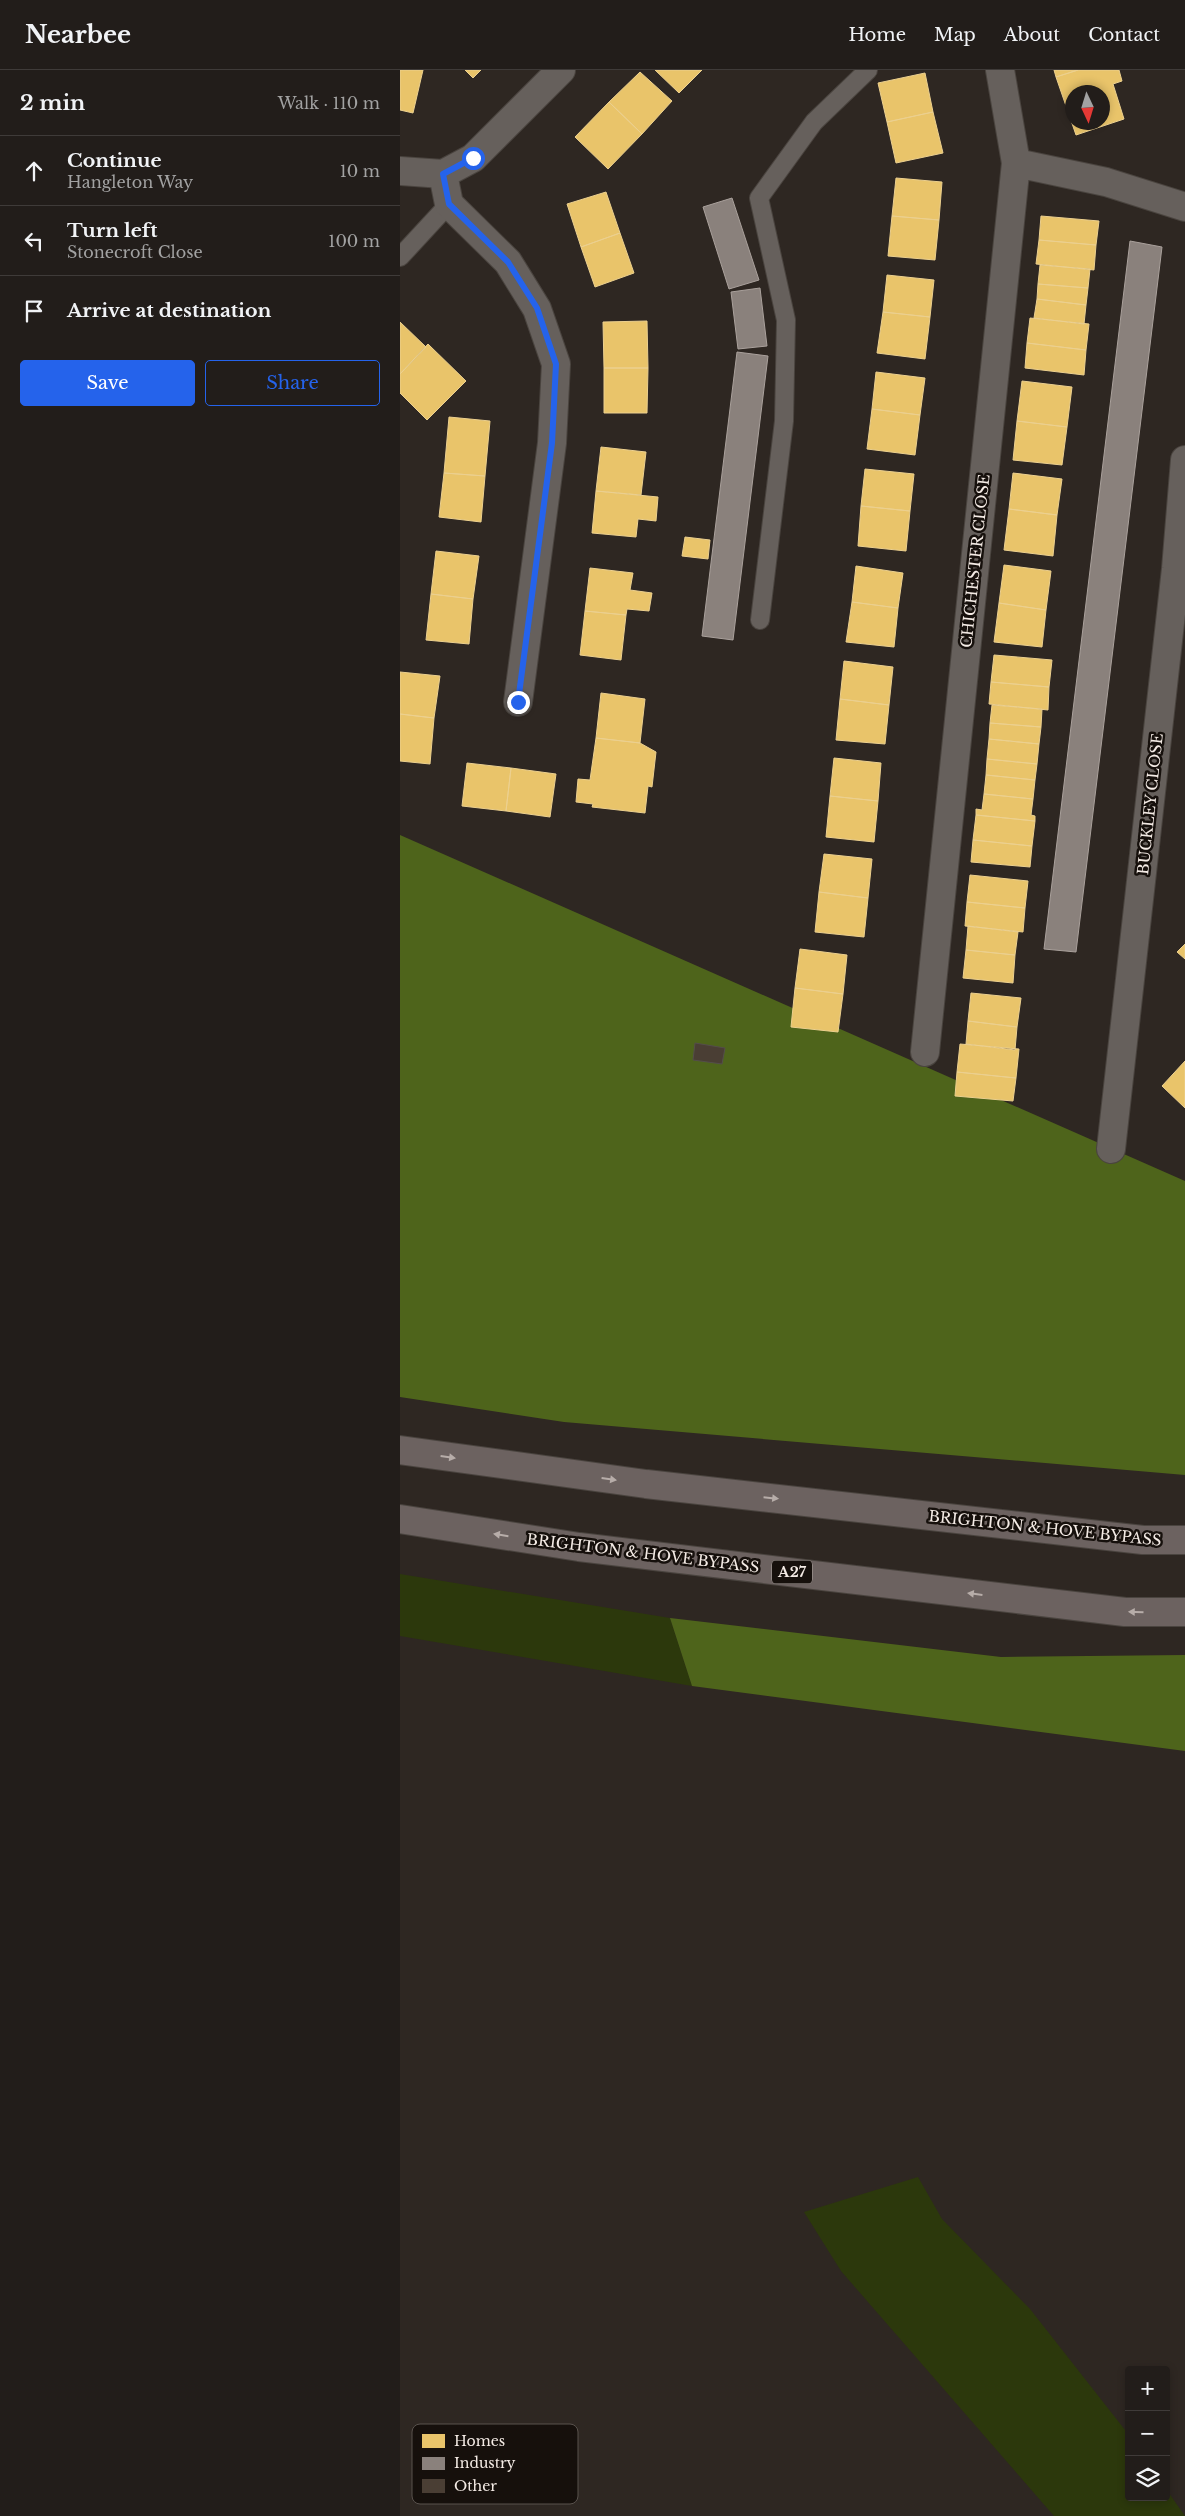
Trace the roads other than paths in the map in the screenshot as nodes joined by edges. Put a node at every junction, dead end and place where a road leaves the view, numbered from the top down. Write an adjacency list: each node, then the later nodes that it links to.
1 (561, 70): 6 (street)
2 (868, 70): 11 (lane)
3 (1000, 70): 4 (street, CHICHESTER CLOSE)
4 (1016, 163): 8 (street); 13 (street, CHICHESTER CLOSE)
5 (400, 171): 6 (street)
6 (443, 174): 7 (street)
7 (449, 204): 9 (lane); 12 (street)
8 (1185, 207)
9 (400, 257)
10 (1185, 460): 14 (street, BUCKLEY CLOSE)
11 (760, 620)
12 (518, 702)
13 (925, 1052)
14 (1111, 1149)
15 (400, 1450): 17 (highway, BRIGHTON & HOVE BYPASS, one-way to 17)
16 (400, 1519): 18 (highway, BRIGHTON & HOVE BYPASS / A27, one-way to 16)
17 (1185, 1540)
18 (1185, 1612)

